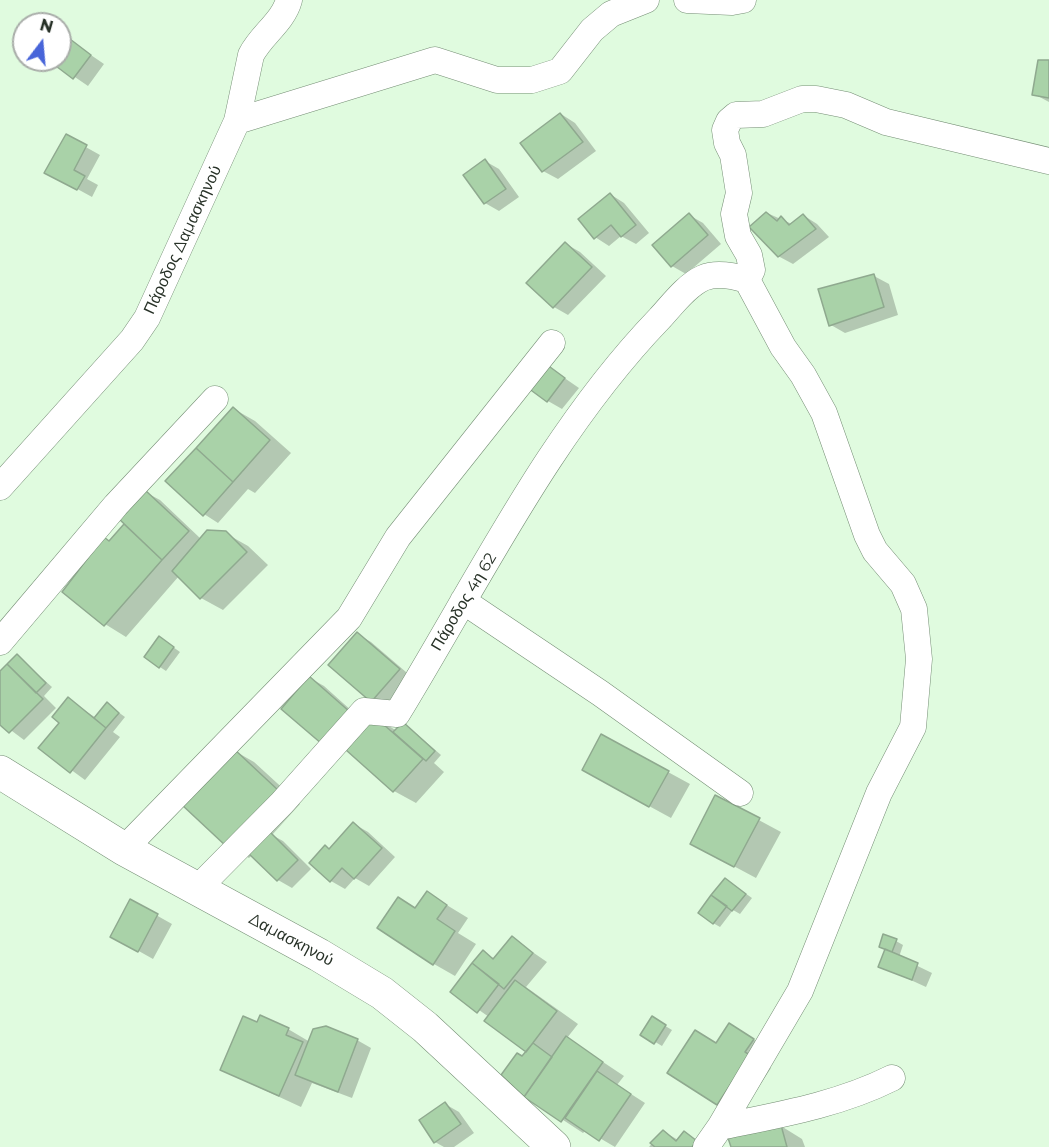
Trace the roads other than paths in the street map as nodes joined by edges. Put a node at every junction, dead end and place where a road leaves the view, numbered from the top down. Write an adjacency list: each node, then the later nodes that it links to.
1 (289, 0): 5 (street, Πάροδος Δαμασκηνού)
2 (646, 0): 5 (street)
3 (687, 0): 4 (street)
4 (743, 0)
5 (237, 121): 10 (street, Πάροδος Δαμασκηνού)
6 (1049, 161): 7 (street)
7 (747, 280): 11 (street, Πάροδος 4η 62); 18 (street)
8 (552, 342): 15 (street)
9 (215, 399): 12 (street)
10 (0, 487)
11 (463, 601): 14 (street); 16 (street, Πάροδος 4η 62)
12 (0, 642)
13 (0, 772): 15 (main road, Δαμασκηνού)
14 (740, 794)
15 (124, 849): 16 (main road, Δαμασκηνού)
16 (196, 890): 19 (main road, Δαμασκηνού)
17 (892, 1078): 18 (street)
18 (713, 1137)
19 (554, 1147)

